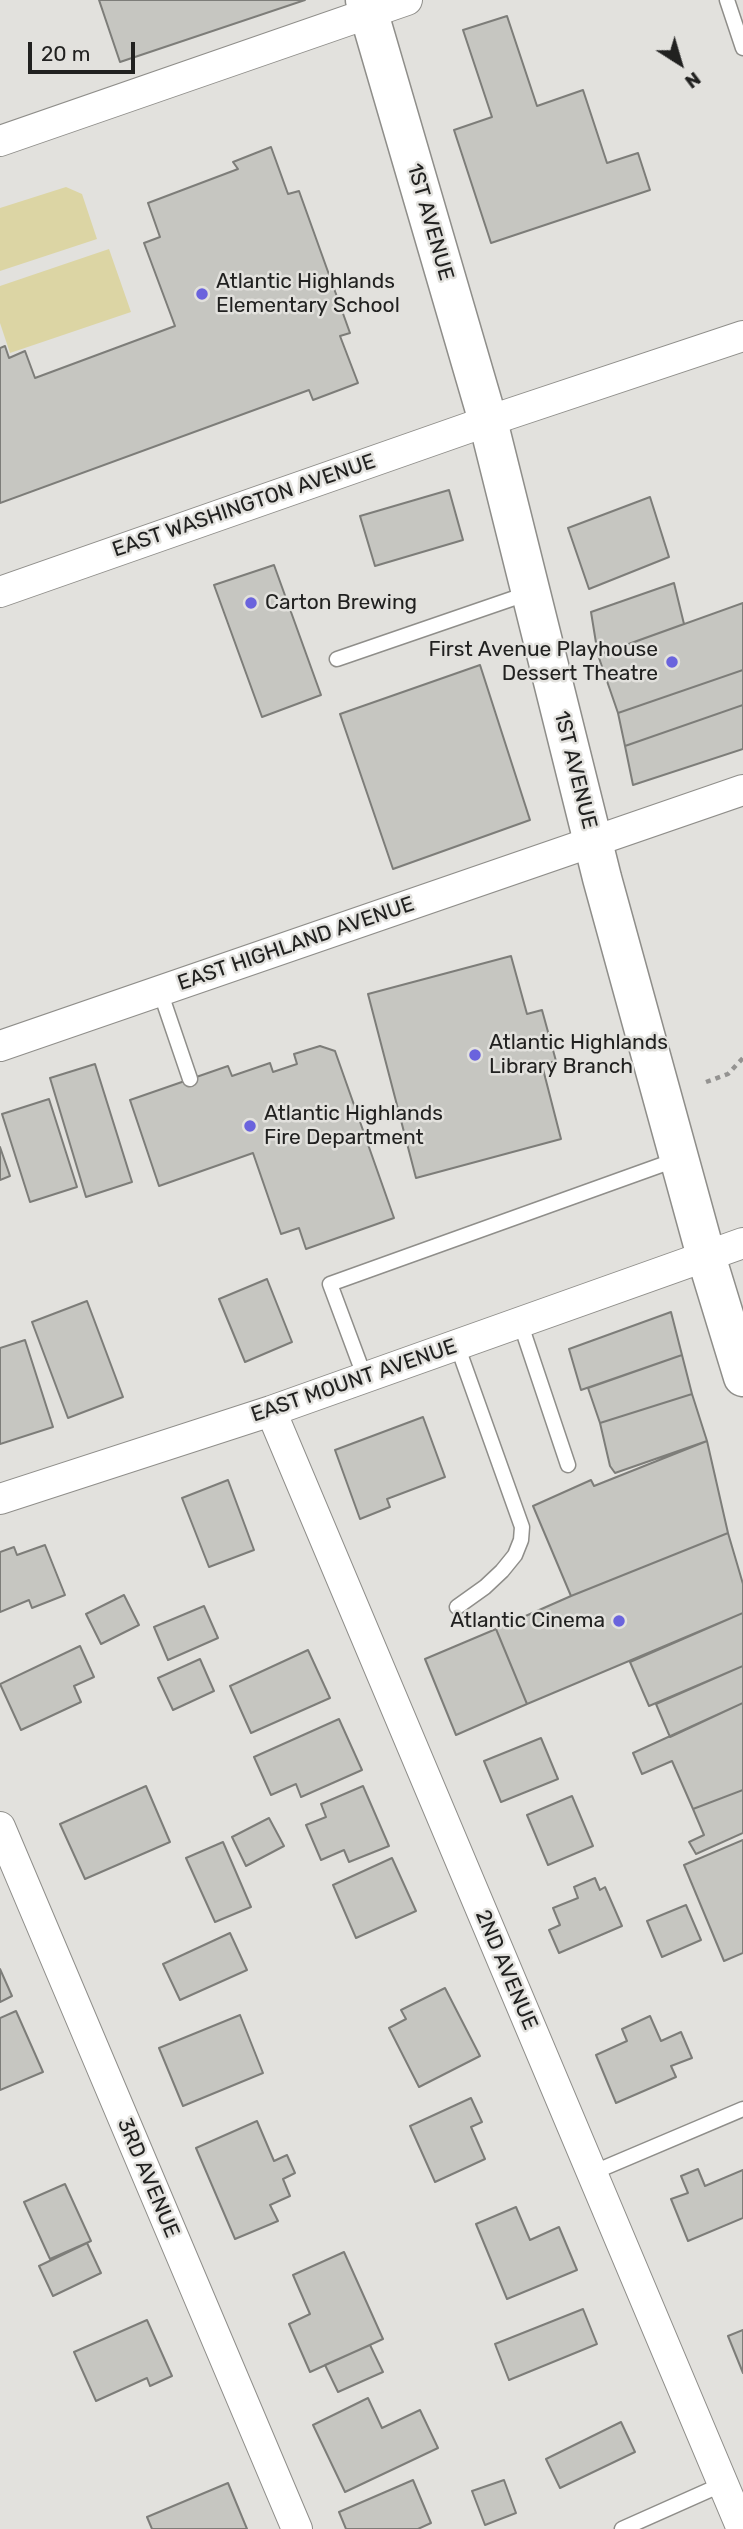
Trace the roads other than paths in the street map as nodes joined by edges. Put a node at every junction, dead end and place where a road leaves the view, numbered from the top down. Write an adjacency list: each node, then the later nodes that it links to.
1 (407, 0): 3 (street)
2 (727, 0): 4 (lane)
3 (367, 7): 5 (street); 7 (street, 1ST AVENUE)
4 (743, 48)
5 (0, 141)
6 (743, 336): 7 (street, EAST WASHINGTON AVENUE)
7 (488, 421): 8 (street, EAST WASHINGTON AVENUE); 9 (street, 1ST AVENUE)
8 (0, 592)
9 (530, 593): 10 (lane); 12 (street, 1ST AVENUE)
10 (337, 659)
11 (743, 790): 12 (street, EAST HIGHLAND AVENUE)
12 (593, 843): 13 (street, EAST HIGHLAND AVENUE); 16 (street, 1ST AVENUE)
13 (160, 991): 14 (street, EAST HIGHLAND AVENUE); 15 (lane)
14 (0, 1046)
15 (190, 1079)
16 (680, 1158): 18 (street, 1ST AVENUE); 22 (lane)
17 (743, 1243): 18 (street, EAST MOUNT AVENUE)
18 (706, 1255): 19 (street, EAST MOUNT AVENUE); 21 (street, 1ST AVENUE)
19 (520, 1322): 20 (street, EAST MOUNT AVENUE); 24 (lane)
20 (457, 1345): 22 (street, EAST MOUNT AVENUE); 26 (lane)
21 (743, 1377)
22 (365, 1378): 23 (street, EAST MOUNT AVENUE)
23 (271, 1412): 25 (street, EAST MOUNT AVENUE); 29 (street, 2ND AVENUE)
24 (568, 1465)
25 (0, 1499)
26 (457, 1607)
27 (0, 1827): 31 (street, 3RD AVENUE)
28 (743, 2109): 29 (lane)
29 (592, 2173): 30 (street, 2ND AVENUE)
30 (723, 2484): 32 (lane); 33 (street, 2ND AVENUE)
31 (296, 2529)
32 (622, 2529)
33 (742, 2529)

